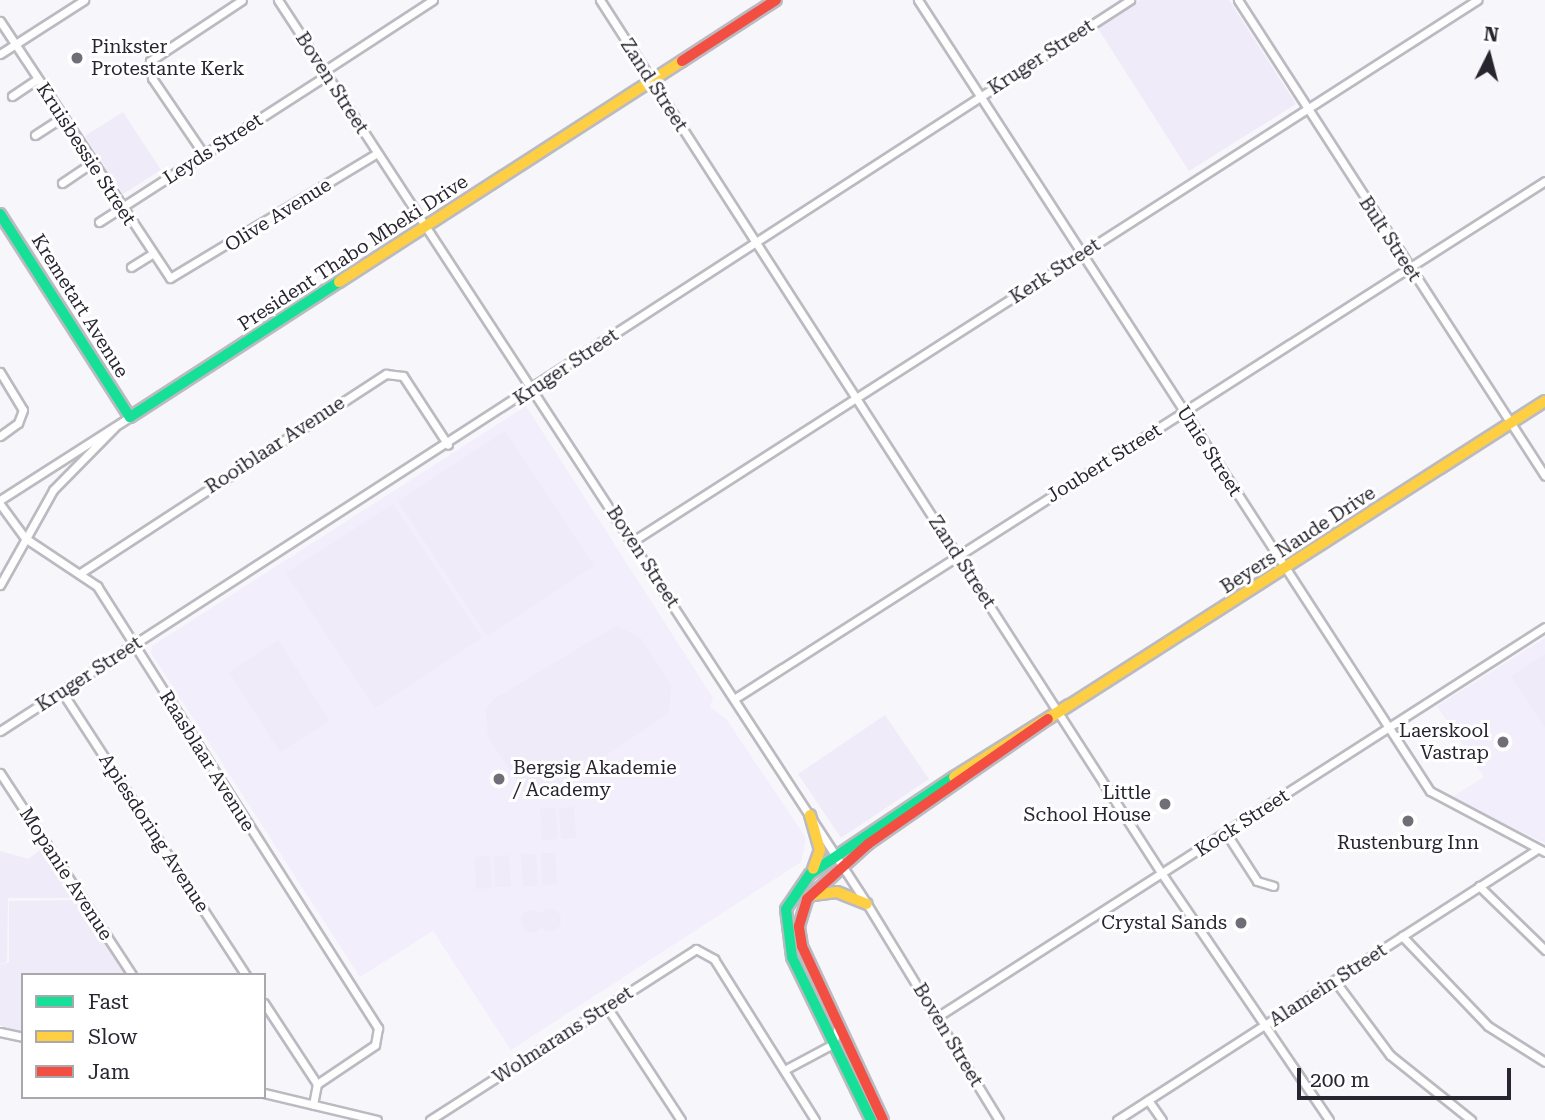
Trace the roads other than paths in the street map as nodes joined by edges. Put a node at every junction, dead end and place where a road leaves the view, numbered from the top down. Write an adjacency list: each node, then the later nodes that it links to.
1 (84, 0): 12 (street)
2 (242, 0): 23 (street)
3 (278, 0): 14 (street, Boven Street)
4 (433, 0): 14 (street, Leyds Street)
5 (600, 0): 16 (street, Zand Street)
6 (776, 0): 16 (street, President Thabo Mbeki Drive)
7 (918, 0): 18 (street, Unie Street)
8 (1130, 0): 18 (street, Kruger Street)
9 (1238, 0): 19 (street, Bult Street)
10 (1477, 0): 19 (street, Kerk Street)
11 (0, 20): 12 (street, Kruisbessie Street)
12 (15, 44): 13 (street); 15 (street, Kruisbessie Street)
13 (0, 54)
14 (325, 73): 22 (street, Boven Street); 23 (street, Leyds Street)
15 (37, 79): 17 (street); 20 (street, Kruisbessie Street)
16 (651, 81): 30 (street, President Thabo Mbeki Drive); 31 (street, Zand Street)
17 (12, 96)
18 (981, 96): 31 (street, Kruger Street); 33 (street, Unie Street)
19 (1308, 110): 33 (street, Kerk Street); 35 (street, Bult Street)
20 (63, 117): 21 (street); 24 (street, Kruisbessie Street)
21 (35, 135)
22 (377, 153): 30 (street, Boven Street); 36 (street, Olive Avenue)
23 (205, 156): 27 (street, Leyds Street)
24 (92, 163): 26 (street); 27 (street, Kruisbessie Street)
25 (1545, 181): 35 (street, Joubert Street)
26 (62, 183)
27 (121, 208): 29 (street, Leyds Street); 32 (street, Kruisbessie Street)
28 (0, 214): 42 (street, Kremetart Avenue)
29 (99, 222)
30 (425, 228): 38 (street, Boven Street); 42 (street, President Thabo Mbeki Drive)
31 (755, 241): 38 (street, Kruger Street); 39 (street, Zand Street)
32 (152, 254): 34 (street); 36 (street, Kruisbessie Street)
33 (1082, 254): 39 (street, Kerk Street); 41 (street, Unie Street)
34 (131, 267)
35 (1410, 269): 41 (street, Joubert Street); 43 (street, Bult Street)
36 (179, 277)
37 (0, 372): 45 (street)
38 (531, 391): 46 (street, Kruger Street); 50 (street, Boven Street)
39 (855, 400): 50 (street, Kerk Street); 51 (street, Zand Street)
40 (1545, 401): 43 (street, Beyers Naude Drive)
41 (1184, 412): 51 (street, Joubert Street); 52 (street, Unie Street)
42 (130, 417): 44 (street, President Thabo Mbeki Drive)
43 (1510, 423): 47 (street, Bult Street); 52 (street, Beyers Naude Drive)
44 (115, 426): 48 (street, Raasblaar Avenue); 49 (street, President Thabo Mbeki Drive)
45 (0, 436)
46 (448, 444): 53 (street, Rooiblaar Avenue); 56 (street, Kruger Street)
47 (1545, 476)
48 (0, 502): 49 (street, Raasblaar Avenue)
49 (25, 538): 53 (street, Raasblaar Avenue); 54 (street, President Thabo Mbeki Drive)
50 (633, 541): 58 (street, Boven Street)
51 (958, 555): 58 (street, Joubert Street); 59 (street, Zand Street)
52 (1287, 568): 59 (street, Beyers Naude Drive); 60 (street, Unie Street)
53 (82, 572): 56 (street, Raasblaar Avenue)
54 (0, 585)
55 (1545, 627): 60 (street, Kock Street)
56 (134, 645): 57 (street, Kruger Street); 89 (street, Raasblaar Avenue)
57 (62, 692): 61 (street, Kruger Street); 77 (street, Apiesdoring Avenue)
58 (734, 699): 63 (street, Boven Street)
59 (1058, 711): 66 (street, Beyers Naude Drive); 67 (street, Beyers Naude Drive); 69 (street, Zand Street)
60 (1390, 728): 64 (street, Kock Street); 65 (street, Unie Street)
61 (0, 731)
62 (0, 773): 76 (street, Mopanie Avenue)
63 (810, 815): 66 (street, Boven Street); 68 (street)
64 (1226, 833): 69 (street, Kock Street); 70 (street)
65 (1541, 851): 71 (street, Alamein Street)
66 (835, 856): 67 (street, Boven Street); 68 (street, Beyers Naude Drive)
67 (842, 867): 72 (street, Beyers Naude Drive); 73 (street, Boven Street)
68 (810, 874): 86 (street)
69 (1162, 874): 81 (street, Kock Street); 82 (street, Zand Street)
70 (1273, 886)
71 (1479, 886): 74 (street, Alamein Street); 75 (street)
72 (811, 895): 73 (street); 83 (street)
73 (867, 904): 81 (street, Boven Street)
74 (1402, 936): 78 (street, Alamein Street); 87 (street)
75 (1545, 950)
76 (131, 973)
77 (245, 973)
78 (1335, 981): 82 (street, Alamein Street); 103 (street)
79 (266, 1006): 89 (street)
80 (607, 1007): 88 (street, Wolmarans Street); 93 (street, Wolmarans Street); 95 (street)
81 (937, 1017): 99 (street, Boven Street)
82 (1264, 1026): 91 (street, Alamein Street); 102 (street, Zand Street)
83 (838, 1027): 86 (street); 98 (street)
84 (0, 1032): 85 (street)
85 (21, 1037)
86 (833, 1044): 88 (street); 97 (street)
87 (1545, 1062)
88 (788, 1068): 96 (street)
89 (317, 1084): 92 (street)
90 (266, 1093): 92 (street)
91 (1148, 1100): 100 (street, Alamein Street); 101 (street)
92 (313, 1105): 94 (street)
93 (435, 1119)
94 (377, 1120)
95 (681, 1120)
96 (815, 1120)
97 (872, 1120)
98 (883, 1120)
99 (999, 1120)
100 (1117, 1120)
101 (1162, 1120)
102 (1329, 1120)
103 (1471, 1120)

